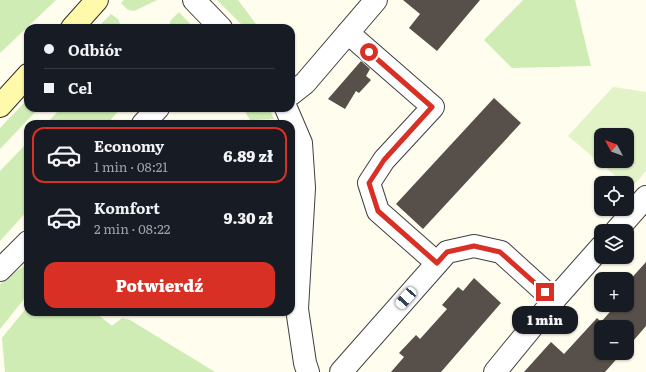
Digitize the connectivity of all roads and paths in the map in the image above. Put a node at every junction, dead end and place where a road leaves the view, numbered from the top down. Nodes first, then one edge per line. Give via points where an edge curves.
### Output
1 (97, 0) edge
2 (194, 0) edge
3 (376, 0) edge
4 (76, 24) edge
5 (217, 24) edge
6 (348, 33) junction
7 (24, 79) edge
8 (295, 91) edge
9 (0, 106) edge
10 (154, 112) edge
11 (147, 120) edge
12 (295, 129) edge
13 (646, 197) edge
14 (622, 224) edge
15 (24, 246) edge
16 (594, 255) edge
17 (437, 263) junction
18 (0, 270) edge
19 (554, 300) junction
20 (308, 372) edge
21 (340, 372) edge
22 (495, 372) edge

1 - 4 main road
2 - 5 street
3 - 6 street
6 - 8 street via 305,84
6 - 17 street via 432,107 384,160 369,183 378,211
7 - 9 main road
10 - 11 street
12 - 20 street via 301,143 304,188 297,309
13 - 14 street
15 - 18 street
16 - 19 street
17 - 19 street via 447,252 474,246 500,252
17 - 21 street
19 - 22 street

